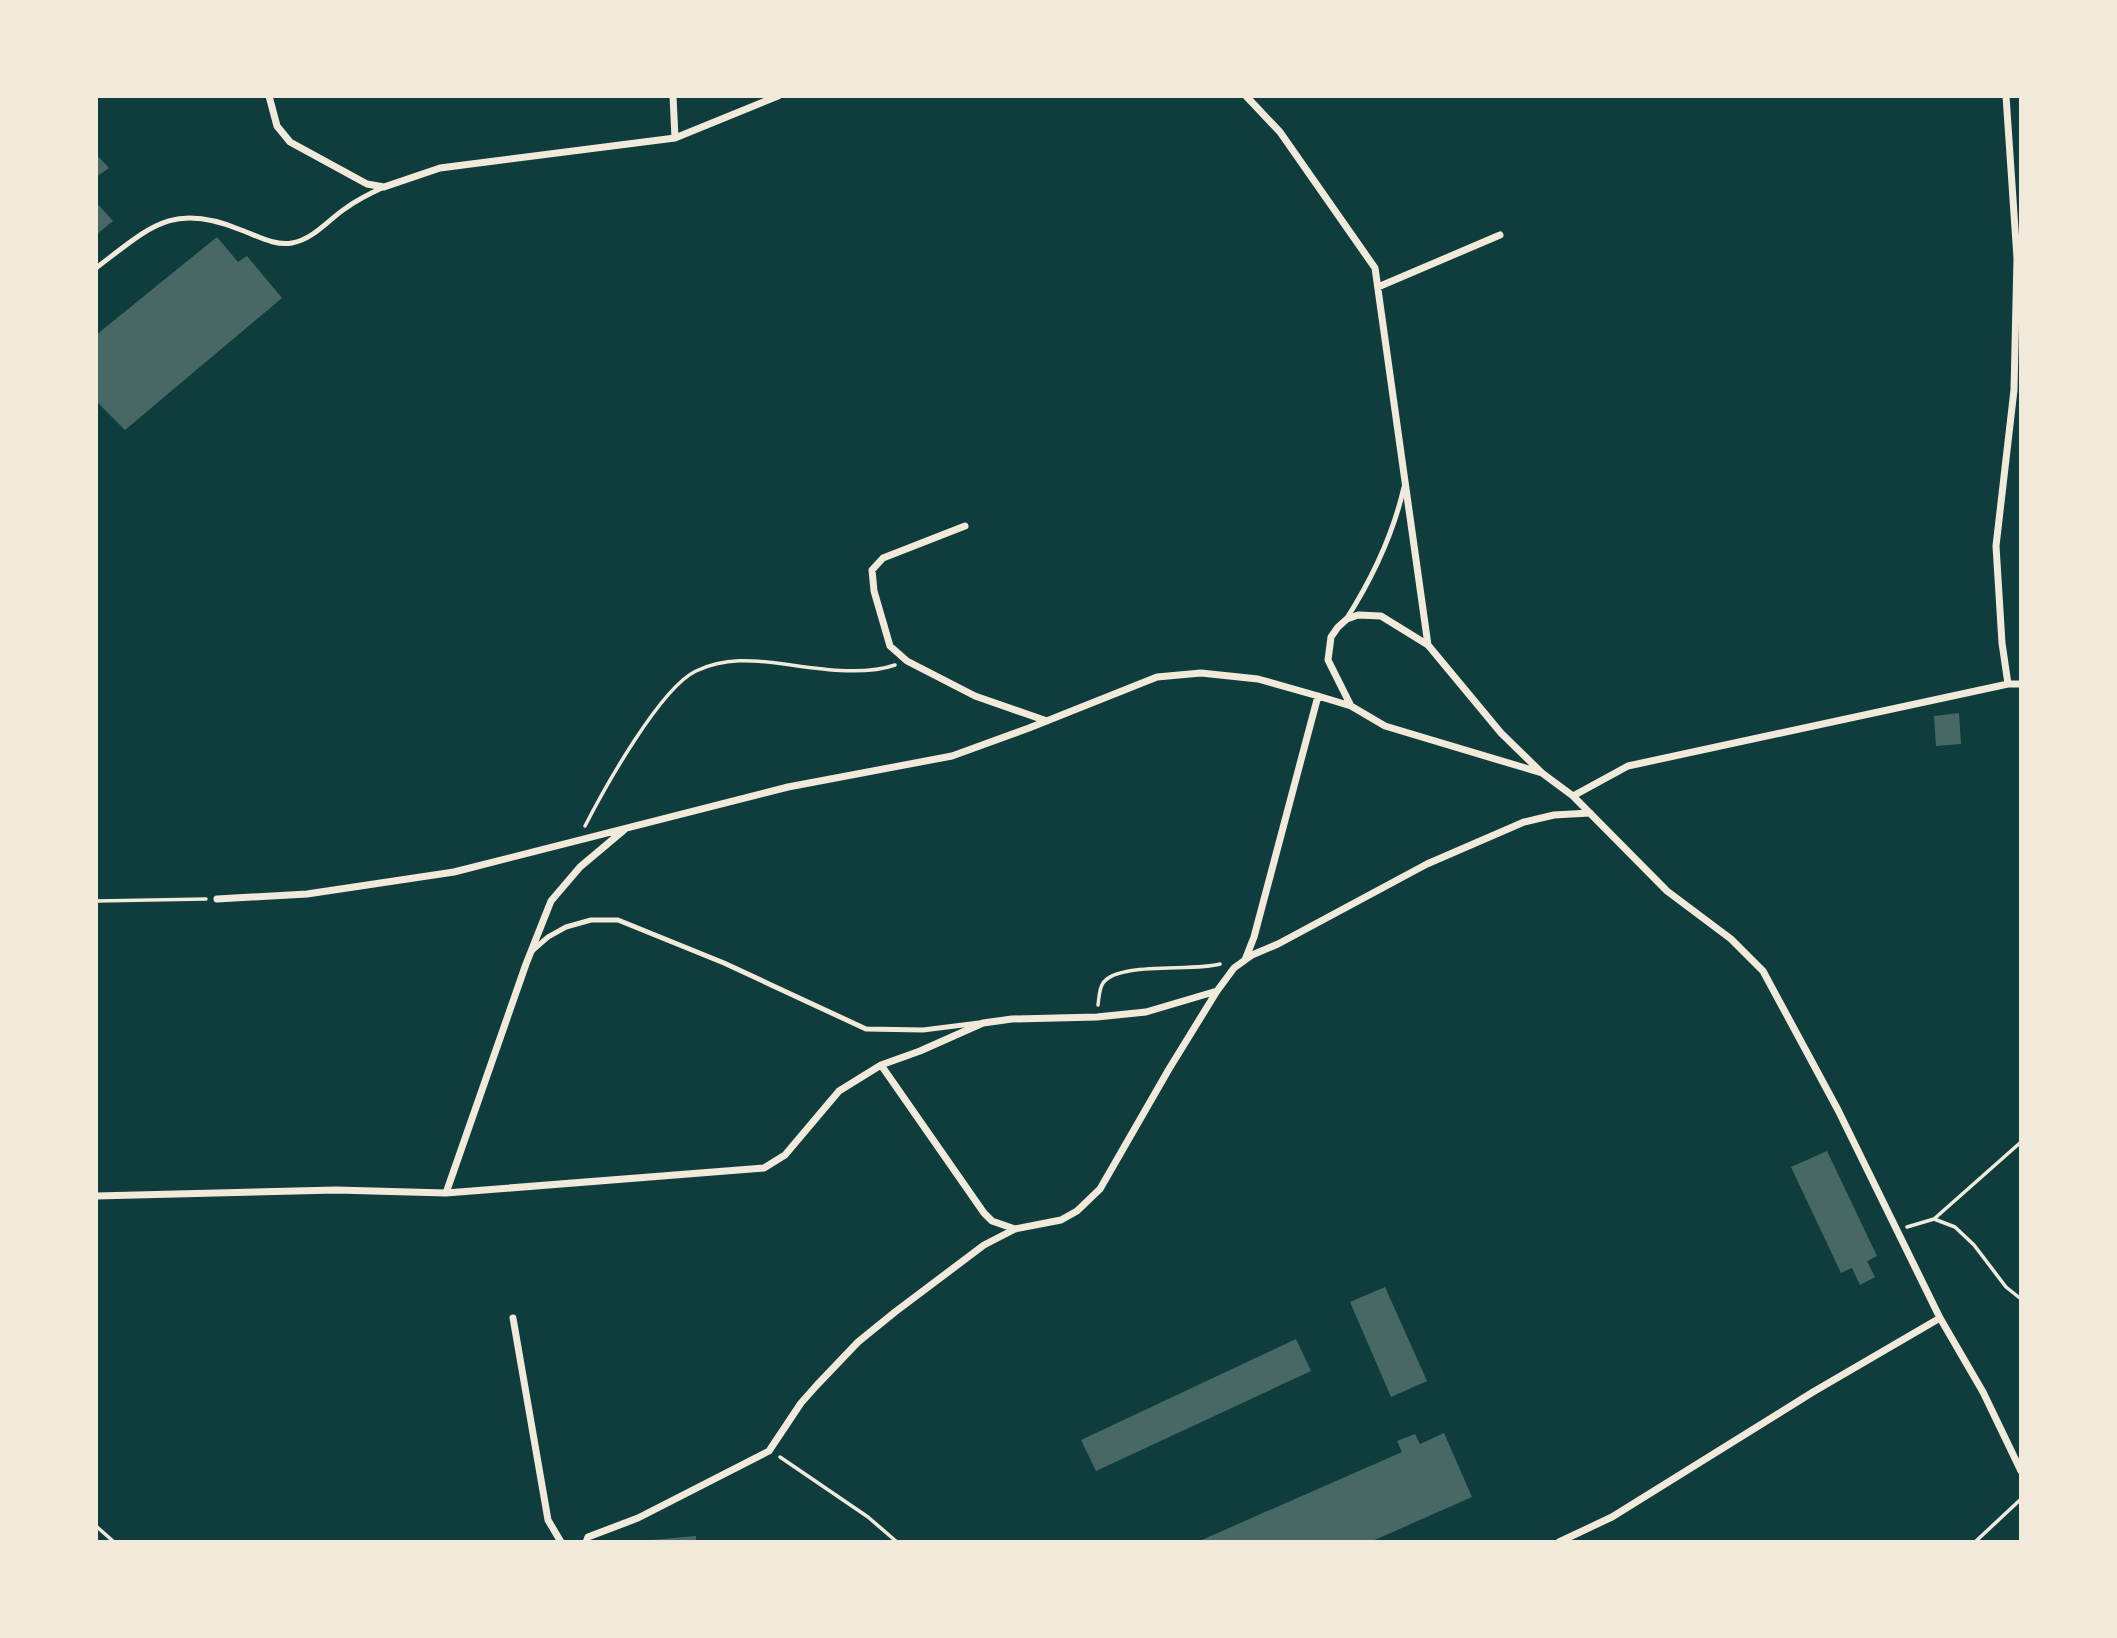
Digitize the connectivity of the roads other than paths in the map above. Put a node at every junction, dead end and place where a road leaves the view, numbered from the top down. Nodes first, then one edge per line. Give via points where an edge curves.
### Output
1 (269, 96) edge
2 (673, 96) edge
3 (778, 96) edge
4 (1246, 96) edge
5 (2006, 96) edge
6 (675, 138) junction
7 (384, 187) junction
8 (1500, 235) dead end
9 (96, 268) edge
10 (1378, 287) junction
11 (1405, 484) junction
12 (965, 526) dead end
13 (1347, 619) junction
14 (1428, 645) junction
15 (2008, 684) junction
16 (2021, 684) edge
17 (1318, 696) junction
18 (1351, 706) junction
19 (1047, 721) junction
20 (1542, 773) junction
21 (1573, 796) junction
22 (1590, 813) junction
23 (627, 827) junction
24 (217, 899) road end
25 (531, 952) junction
26 (1245, 959) junction
27 (1217, 991) junction
28 (982, 1023) junction
29 (881, 1065) junction
30 (446, 1193) junction
31 (96, 1196) edge
32 (1014, 1229) junction
33 (513, 1318) dead end
34 (1940, 1318) junction
35 (2021, 1471) edge
36 (561, 1542) edge
37 (586, 1542) edge
38 (1559, 1542) edge

1 - 7 street via 277,126 290,142 367,184
2 - 6 street
3 - 6 street
4 - 10 street via 1280,132 1375,268
5 - 15 street via 2017,258 2014,390 1996,545
6 - 7 street via 440,168
7 - 9 lane via 295,243 270,242 202,217 167,220
8 - 10 street
10 - 11 street
11 - 13 lane via 1384,552
11 - 14 street
12 - 19 street via 883,558 873,570 874,591 890,646 907,661 975,696
13 - 14 street via 1381,616
13 - 18 street via 1331,637 1328,660
14 - 20 street via 1501,733
15 - 16 street
15 - 21 street via 1628,766
17 - 18 street
17 - 19 street via 1258,679 1201,673 1157,677
17 - 26 street
18 - 20 street via 1385,726
19 - 23 street via 952,756 788,787
20 - 21 street
21 - 22 street
22 - 26 street via 1524,822 1427,864
22 - 34 street via 1667,891 1731,939 1763,971 1838,1110
23 - 24 street via 454,872 392,883
23 - 25 street via 580,867 551,901
25 - 28 lane via 566,927 591,920 618,920 866,1029 923,1030
25 - 30 street
26 - 27 street
27 - 28 street via 1146,1012
27 - 32 street via 1091,1201 1061,1220
28 - 29 street
29 - 30 street via 839,1091 785,1155 764,1168
29 - 32 street via 984,1213 992,1222
30 - 31 street via 336,1190
32 - 37 street via 984,1245 858,1342 801,1403 769,1451 638,1518 589,1536
33 - 36 street via 548,1520
34 - 35 street
34 - 38 street via 1612,1517

